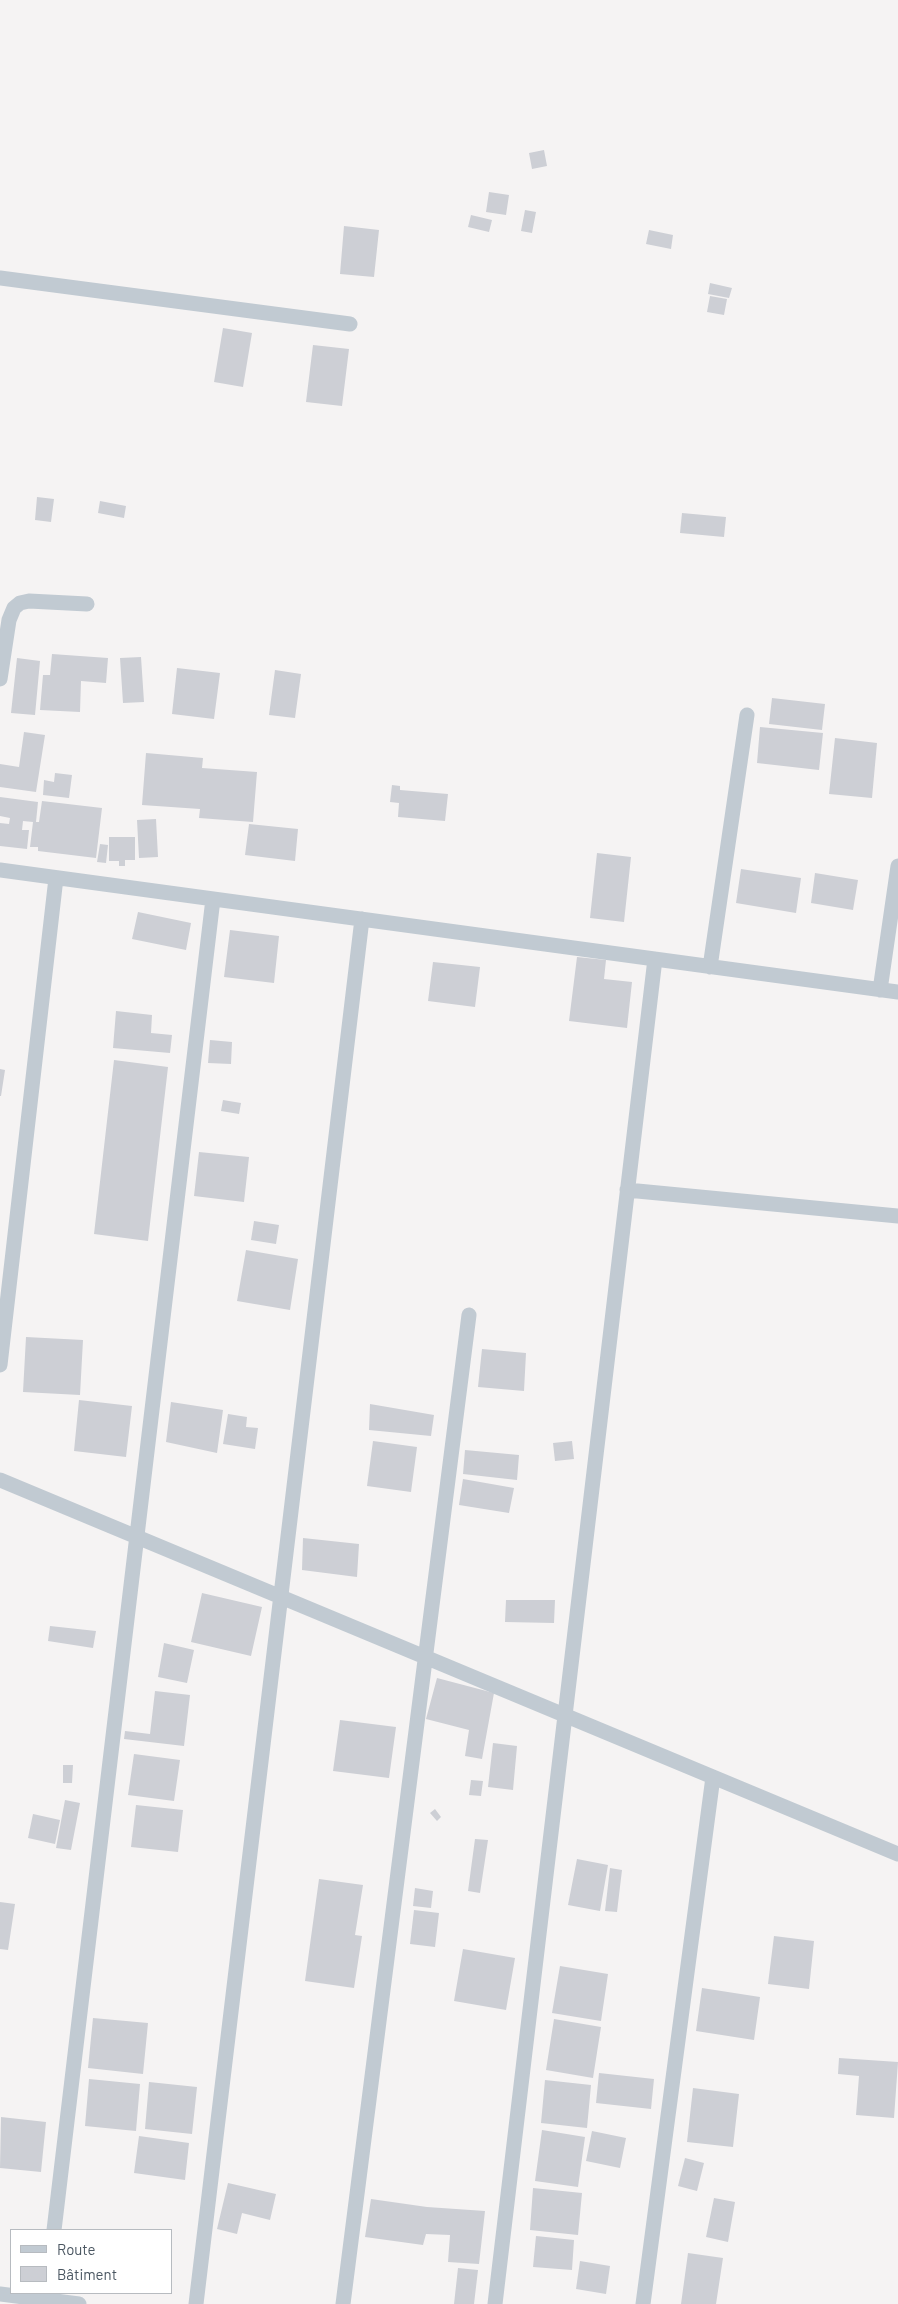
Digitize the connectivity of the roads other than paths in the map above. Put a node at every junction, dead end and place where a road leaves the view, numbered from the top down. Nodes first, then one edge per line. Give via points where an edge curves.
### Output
1 (0, 278) edge
2 (350, 324) dead end
3 (87, 604) dead end
4 (0, 679) edge
5 (746, 715) dead end
6 (898, 866) edge
7 (0, 870) edge
8 (56, 878) junction
9 (213, 899) junction
10 (362, 919) junction
11 (655, 959) junction
12 (710, 967) junction
13 (880, 990) junction
14 (898, 992) edge
15 (627, 1190) junction
16 (898, 1216) edge
17 (469, 1315) dead end
18 (0, 1366) edge
19 (0, 1480) edge
20 (137, 1537) junction
21 (281, 1596) junction
22 (427, 1658) junction
23 (566, 1716) junction
24 (713, 1777) junction
25 (898, 1854) edge
26 (54, 2229) edge
27 (0, 2294) edge
28 (46, 2299) edge
29 (79, 2304) edge
30 (196, 2304) edge
31 (343, 2304) edge
32 (495, 2304) edge
33 (642, 2304) edge

1 - 2 street
3 - 4 street via 28,601 14,608 9,620
5 - 12 street
6 - 13 street
7 - 8 street
8 - 9 street
8 - 18 street
9 - 10 street
9 - 20 street
10 - 11 street
10 - 21 street
11 - 12 street
11 - 15 street
12 - 13 street
13 - 14 street
15 - 16 street
15 - 23 street
17 - 22 street
19 - 20 street
20 - 21 street
20 - 26 street
21 - 22 street
21 - 30 street
22 - 23 street
22 - 31 street
23 - 24 street
23 - 32 street
24 - 25 street
24 - 33 street
27 - 28 street
28 - 29 street

